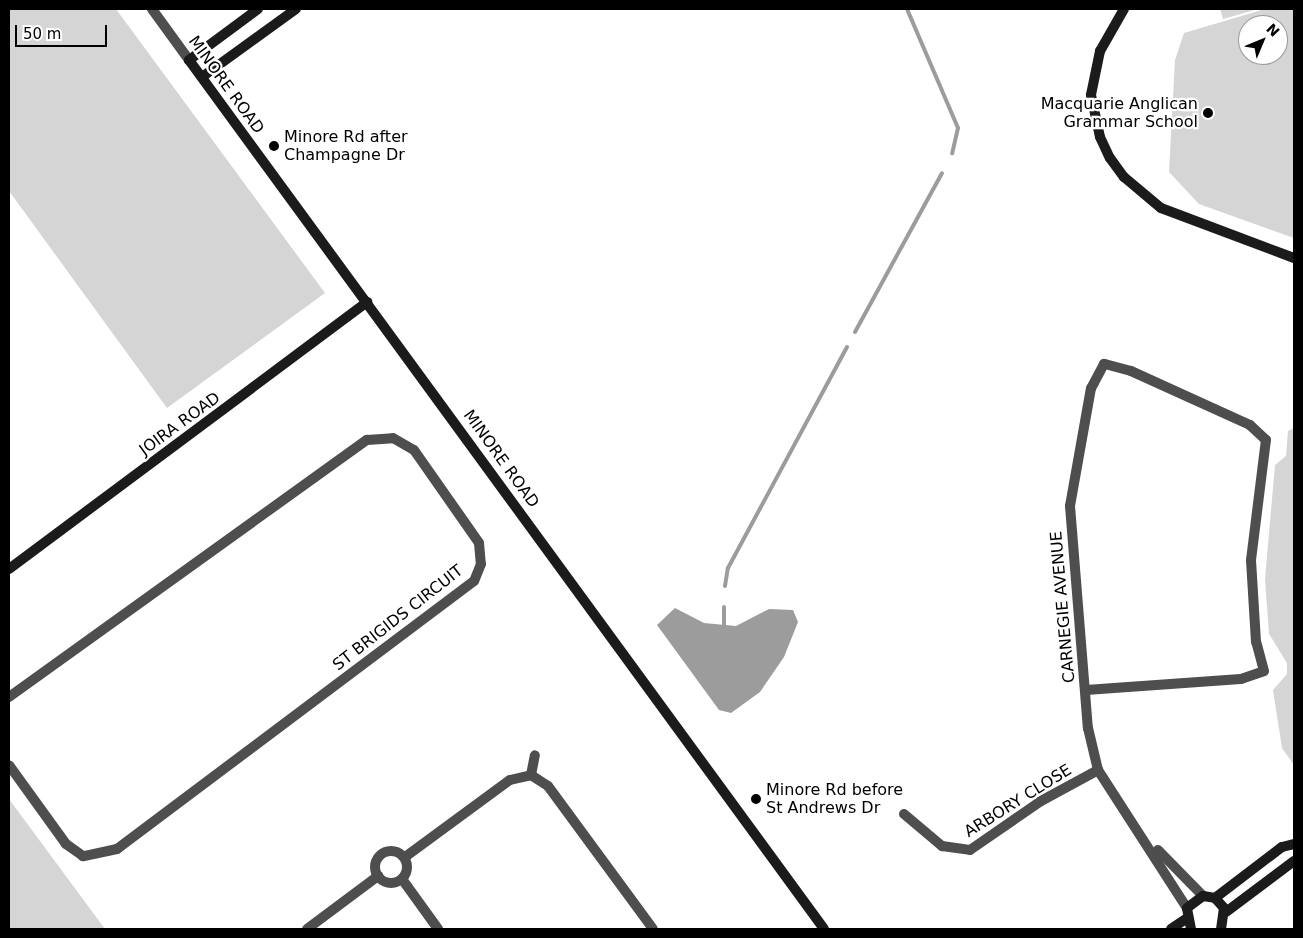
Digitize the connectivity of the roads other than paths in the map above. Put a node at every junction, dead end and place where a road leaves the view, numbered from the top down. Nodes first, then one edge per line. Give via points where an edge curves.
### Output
1 (152, 9) edge
2 (258, 9) edge
3 (296, 9) edge
4 (1124, 9) edge
5 (189, 60) junction
6 (202, 77) junction
7 (1294, 258) edge
8 (367, 302) junction
9 (9, 569) edge
10 (1086, 690) junction
11 (9, 698) edge
12 (534, 755) dead end
13 (9, 765) edge
14 (1098, 770) junction
15 (531, 774) junction
16 (904, 814) dead end
17 (1145, 837) junction
18 (1294, 844) edge
19 (404, 857) junction
20 (1294, 861) edge
21 (378, 876) junction
22 (402, 880) junction
23 (1203, 896) junction
24 (1215, 898) junction
25 (1226, 912) junction
26 (1186, 913) junction
27 (1223, 928) edge
28 (307, 929) edge
29 (438, 929) edge
30 (653, 929) edge
31 (824, 929) edge
32 (1171, 929) edge
33 (1191, 929) edge

1 - 5 street, MINORE ROAD
2 - 5 street
3 - 6 street
4 - 7 street via 1100,51 1091,95 1100,137 1110,158 1124,177 1161,208
5 - 6 street, MINORE ROAD
6 - 8 street, MINORE ROAD
8 - 9 street, JOIRA ROAD
8 - 31 street, MINORE ROAD
10 - 10 street, CARNEGIE AVENUE via 1241,679 1264,671 1256,642 1251,560 1266,440 1250,425 1131,371 1104,364 1092,388 1070,506
10 - 14 street, CARNEGIE AVENUE via 1088,728
11 - 13 street, ST BRIGIDS CIRCUIT via 367,440 393,438 414,450 479,543 481,564 474,581 117,849 83,856 66,844
12 - 15 street
14 - 16 street, ARBORY CLOSE via 1041,801 970,850 942,846
14 - 17 street, CARNEGIE AVENUE
15 - 19 street via 510,780
15 - 30 street via 548,786
17 - 23 street, CARNEGIE AVENUE
17 - 26 street, CARNEGIE AVENUE
18 - 24 street via 1282,847
19 - 21 street via 391,850 382,854 375,867
19 - 22 street via 408,866
20 - 25 street
21 - 22 street via 389,883
21 - 28 street
22 - 29 street
23 - 24 street
23 - 26 street
24 - 25 street
25 - 27 street
26 - 32 street
26 - 33 street

